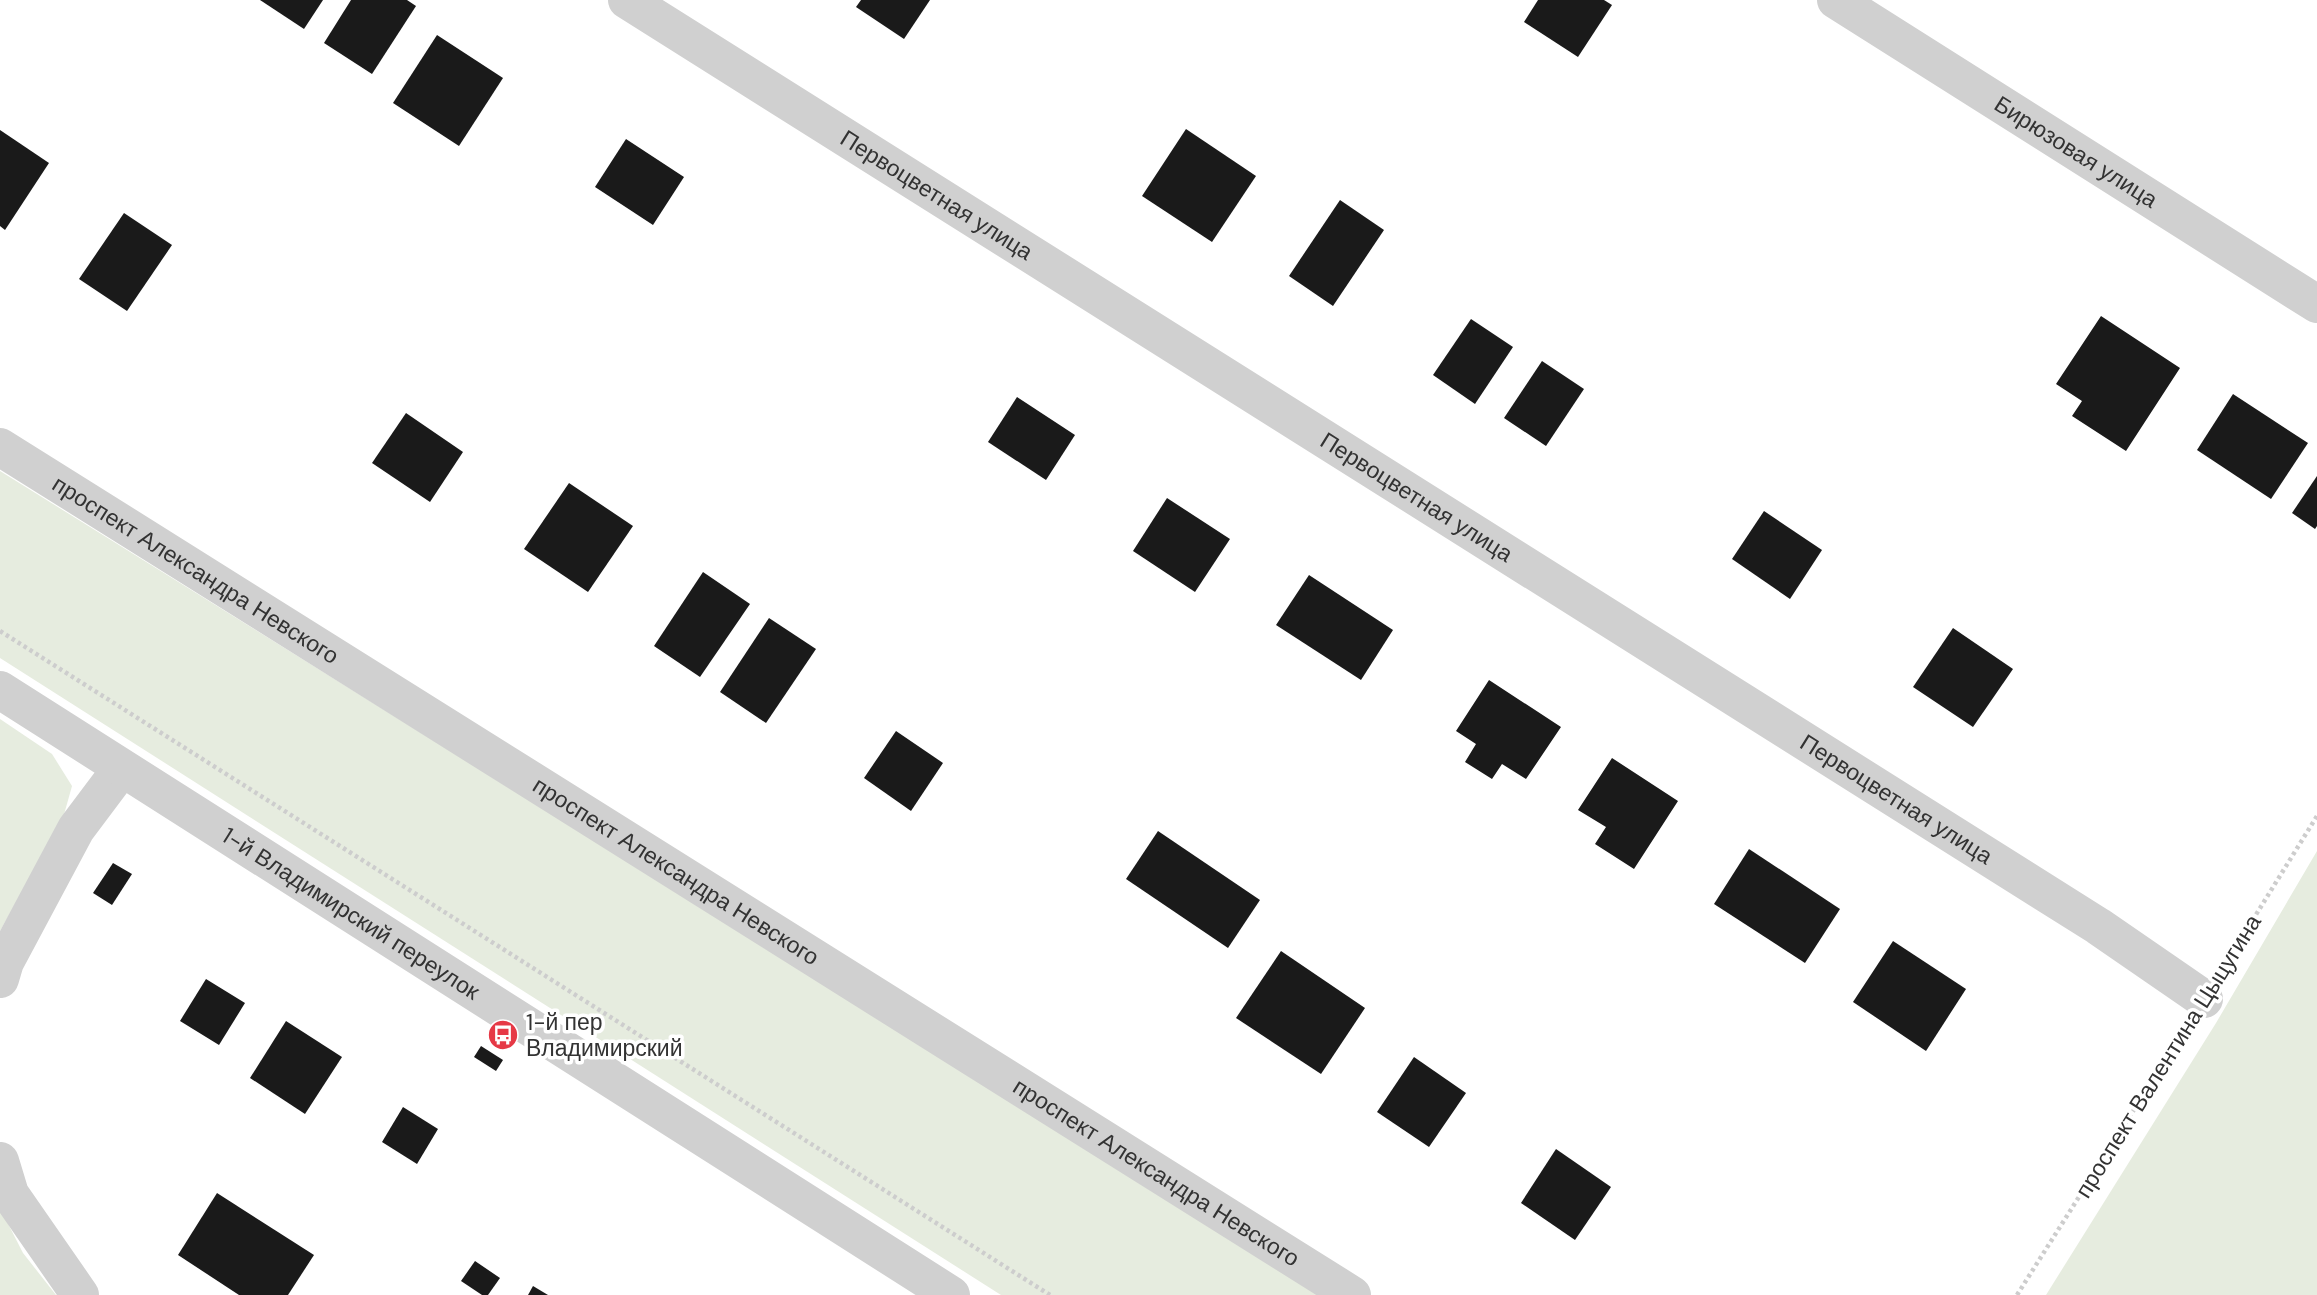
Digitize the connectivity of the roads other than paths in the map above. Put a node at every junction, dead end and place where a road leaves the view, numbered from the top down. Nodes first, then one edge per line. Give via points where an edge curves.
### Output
1 (628, 0) edge
2 (1836, 0) edge
3 (2317, 304) edge
4 (0, 447) edge
5 (0, 690) edge
6 (121, 769) junction
7 (0, 979) edge
8 (2204, 999) road end
9 (0, 1161) edge
10 (80, 1295) edge
11 (951, 1295) edge
12 (1352, 1295) edge

1 - 8 street, Первоцветная улица via 2074,911
2 - 3 street, Бирюзовая улица
4 - 12 street, проспект Александра Невского
5 - 6 street, 1-й Владимирский переулок
6 - 7 street via 76,829
6 - 11 street, 1-й Владимирский переулок
9 - 10 street via 9,1194

